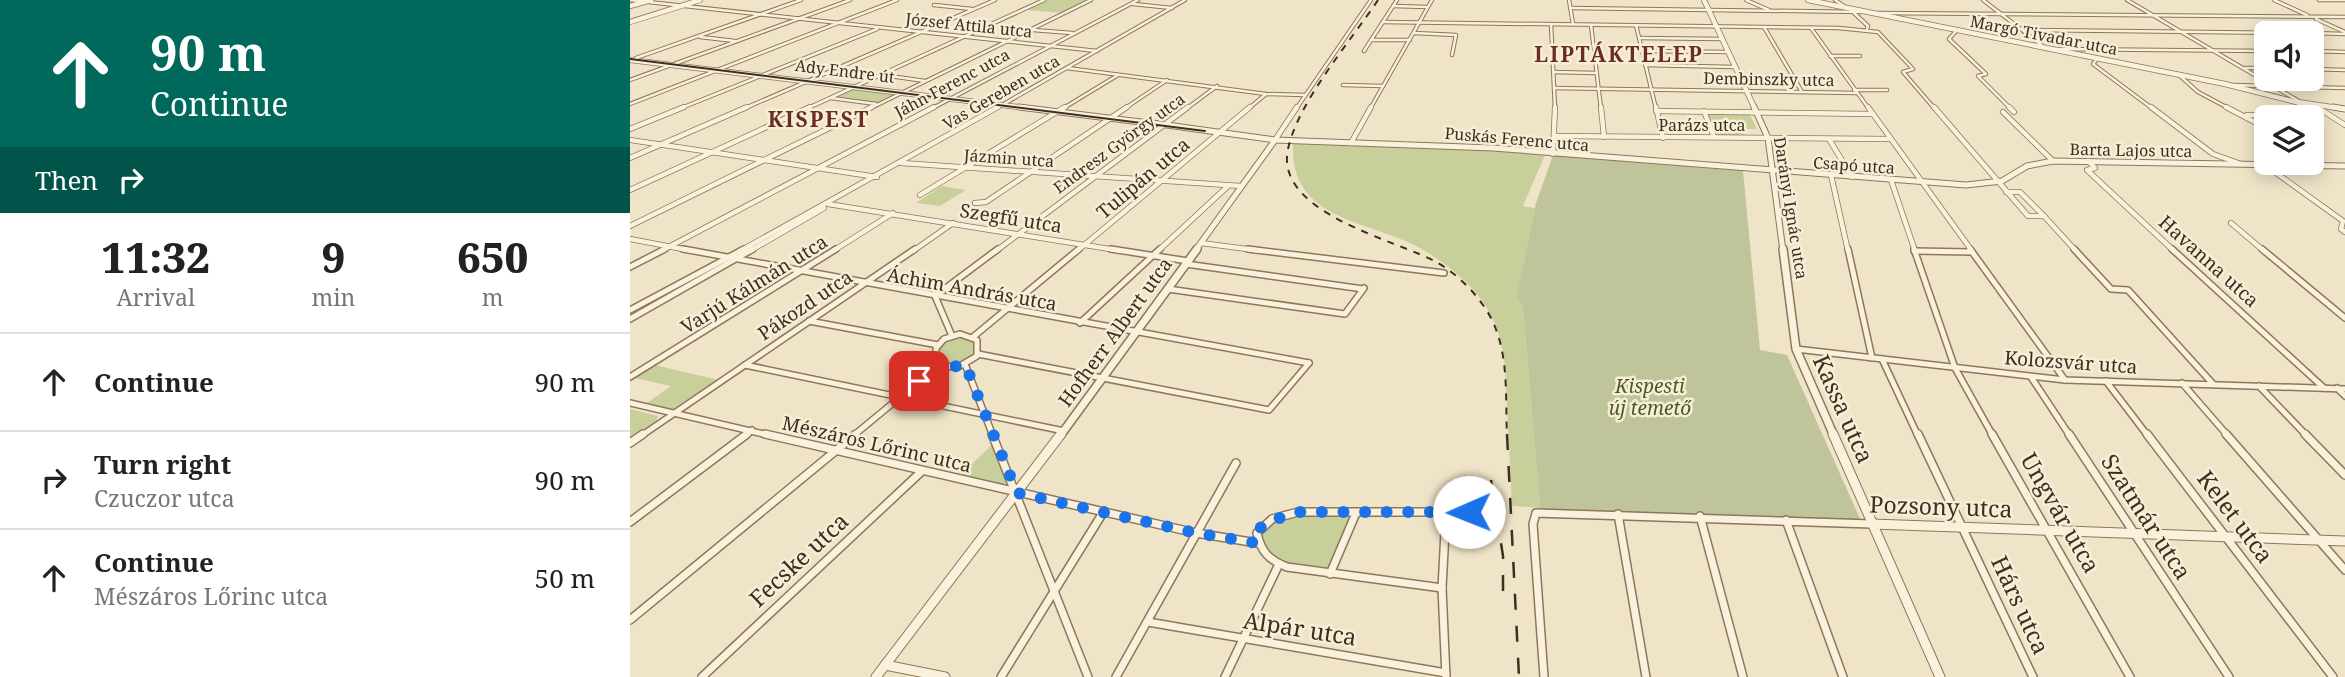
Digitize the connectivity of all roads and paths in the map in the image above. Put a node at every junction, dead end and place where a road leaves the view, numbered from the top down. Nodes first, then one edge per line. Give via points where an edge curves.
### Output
1 (630, 0) edge
2 (651, 0) edge
3 (700, 0) edge
4 (801, 0) edge
5 (850, 0) edge
6 (897, 0) edge
7 (947, 0) edge
8 (995, 0) edge
9 (1044, 0) edge
10 (1091, 0) edge
11 (1138, 0) edge
12 (1185, 0) edge
13 (1371, 0) edge
14 (1397, 0) edge
15 (1432, 0) edge
16 (1569, 0) edge
17 (1704, 0) edge
18 (1746, 0) edge
19 (1808, 0) edge
20 (1835, 0) edge
21 (1983, 0) edge
22 (2127, 0) edge
23 (2274, 0) edge
24 (2319, 0) edge
25 (2345, 0) edge
26 (644, 2) junction
27 (1130, 4) junction
28 (630, 6) edge
29 (680, 6) junction
30 (1393, 6) junction
31 (1427, 7) junction
32 (1172, 8) junction
33 (1570, 8) junction
34 (1847, 8) junction
35 (974, 9) junction
36 (1709, 10) junction
37 (1771, 11) junction
38 (1853, 12) junction
39 (1866, 12) junction
40 (1873, 13) junction
41 (760, 14) junction
42 (2001, 14) junction
43 (2153, 15) junction
44 (2311, 17) junction
45 (2345, 17) edge
46 (799, 19) junction
47 (630, 22) edge
48 (1383, 22) junction
49 (839, 23) junction
50 (1420, 23) junction
51 (1517, 24) junction
52 (1552, 24) junction
53 (1573, 24) junction
54 (1591, 24) junction
55 (1636, 25) junction
56 (1717, 26) junction
57 (880, 27) junction
58 (1764, 27) junction
59 (1811, 28) junction
60 (1517, 29) dead end
61 (1867, 29) junction
62 (1030, 30) junction
63 (1957, 30) junction
64 (2023, 30) junction
65 (923, 31) junction
66 (2180, 32) junction
67 (1075, 33) junction
68 (1414, 33) junction
69 (2254, 33) edge
70 (2324, 33) edge
71 (2345, 33) edge
72 (965, 36) junction
73 (696, 37) junction
74 (1639, 38) junction
75 (1723, 39) junction
76 (1371, 40) junction
77 (1409, 40) junction
78 (738, 41) junction
79 (1007, 41) junction
80 (1050, 46) junction
81 (2047, 49) junction
82 (1097, 51) junction
83 (1364, 51) dead end
84 (1642, 51) junction
85 (2213, 51) junction
86 (2254, 51) edge
87 (2324, 51) edge
88 (1729, 52) junction
89 (2345, 52) edge
90 (1452, 55) dead end
91 (1830, 56) junction
92 (1860, 56) dead end
93 (632, 58) edge
94 (2097, 59) junction
95 (677, 63) junction
96 (671, 65) junction
97 (1645, 65) junction
98 (1735, 67) junction
99 (1067, 68) junction
100 (2242, 68) junction
101 (2254, 68) edge
102 (2324, 69) edge
103 (718, 70) junction
104 (2345, 70) edge
105 (1553, 72) junction
106 (1595, 73) junction
107 (765, 74) junction
108 (880, 75) junction
109 (1118, 75) junction
110 (2179, 75) junction
111 (2254, 75) edge
112 (759, 76) junction
113 (811, 79) junction
114 (630, 80) edge
115 (1167, 80) junction
116 (926, 81) junction
117 (804, 82) junction
118 (2225, 84) junction
119 (1343, 85) dead end
120 (2254, 85) edge
121 (1217, 86) junction
122 (1383, 86) junction
123 (855, 87) junction
124 (2324, 87) edge
125 (1554, 88) junction
126 (2345, 88) edge
127 (1597, 89) junction
128 (1651, 89) junction
129 (1887, 90) dead end
130 (1747, 91) junction
131 (2281, 91) edge
132 (1802, 92) junction
133 (1855, 92) junction
134 (902, 93) junction
135 (1266, 94) junction
136 (1305, 95) junction
137 (2288, 95) junction
138 (953, 97) junction
139 (2274, 97) junction
140 (831, 98) junction
141 (947, 100) junction
142 (2300, 101) junction
143 (2312, 103) joint
144 (630, 104) edge
145 (878, 104) junction
146 (1003, 105) junction
147 (2308, 105) edge
148 (2345, 109) edge
149 (1656, 111) junction
150 (1704, 111) junction
151 (1057, 112) junction
152 (1756, 112) junction
153 (2003, 112) joint
154 (2324, 113) edge
155 (1872, 114) junction
156 (2242, 115) junction
157 (2254, 115) edge
158 (1110, 118) junction
159 (2254, 122) edge
160 (1164, 125) junction
161 (2345, 125) edge
162 (630, 129) edge
163 (1219, 132) junction
164 (1556, 136) junction
165 (1604, 136) junction
166 (1714, 137) junction
167 (1662, 138) junction
168 (1768, 138) junction
169 (1829, 139) junction
170 (1890, 139) junction
171 (630, 140) edge
172 (1275, 140) junction
173 (1289, 141) joint
174 (1351, 143) junction
175 (661, 144) junction
176 (714, 151) junction
177 (1553, 154) junction
178 (630, 158) edge
179 (767, 159) junction
180 (2053, 161) junction
181 (2088, 161) junction
182 (901, 163) junction
183 (2241, 164) junction
184 (2254, 165) edge
185 (2325, 166) edge
186 (2345, 166) edge
187 (819, 167) junction
188 (966, 168) junction
189 (1743, 168) joint
190 (1774, 171) junction
191 (1030, 172) junction
192 (1831, 175) junction
193 (2279, 175) edge
194 (877, 177) junction
195 (1094, 177) junction
196 (1852, 177) junction
197 (1891, 180) junction
198 (1161, 181) junction
199 (1921, 182) junction
200 (1998, 182) junction
201 (1228, 186) junction
202 (1241, 186) junction
203 (630, 190) edge
204 (2006, 191) junction
205 (920, 195) dead end
206 (975, 203) dead end
207 (828, 204) junction
208 (893, 213) junction
209 (2043, 216) junction
210 (953, 223) junction
211 (2231, 223) dead end
212 (630, 226) edge
213 (2345, 232) edge
214 (1019, 233) junction
215 (630, 239) edge
216 (1201, 243) junction
217 (1085, 244) junction
218 (670, 247) junction
219 (1914, 251) junction
220 (1972, 252) junction
221 (1153, 255) junction
222 (723, 258) junction
223 (734, 260) junction
224 (1187, 263) junction
225 (630, 267) edge
226 (799, 272) junction
227 (1444, 273) dead end
228 (865, 284) junction
229 (1168, 289) junction
230 (935, 296) junction
231 (1005, 309) junction
232 (630, 310) edge
233 (2345, 318) edge
234 (630, 320) edge
235 (809, 321) junction
236 (1080, 323) junction
237 (1137, 333) junction
238 (952, 336) junction
239 (973, 337) junction
240 (938, 345) junction
241 (1796, 349) junction
242 (978, 354) junction
243 (1872, 358) junction
244 (1882, 359) junction
245 (1309, 363) joint
246 (965, 364) junction
247 (745, 365) junction
248 (939, 365) junction
249 (1955, 368) junction
250 (630, 377) edge
251 (2031, 377) junction
252 (1103, 379) junction
253 (2065, 380) junction
254 (2106, 381) junction
255 (2182, 383) junction
256 (2213, 384) junction
257 (2259, 386) junction
258 (2324, 388) junction
259 (2337, 388) junction
260 (2345, 389) edge
261 (2345, 396) edge
262 (900, 397) junction
263 (630, 403) edge
264 (674, 414) junction
265 (985, 414) junction
266 (752, 430) junction
267 (1064, 431) junction
268 (630, 443) edge
269 (834, 451) junction
270 (1236, 463) dead end
271 (922, 471) junction
272 (2345, 475) edge
273 (1017, 493) junction
274 (1104, 510) junction
275 (1469, 512) dead end
276 (1356, 513) junction
277 (1446, 513) junction
278 (1536, 513) joint
279 (1618, 514) junction
280 (1700, 516) junction
281 (1786, 520) junction
282 (630, 522) edge
283 (1872, 524) junction
284 (1962, 527) junction
285 (2048, 530) junction
286 (1196, 533) junction
287 (2134, 533) junction
288 (2226, 537) junction
289 (2319, 540) junction
290 (2345, 541) edge
291 (1257, 543) junction
292 (1279, 564) junction
293 (2345, 570) edge
294 (1331, 573) junction
295 (1442, 588) junction
296 (1055, 589) junction
297 (630, 620) edge
298 (1148, 622) junction
299 (1243, 639) junction
300 (885, 665) junction
301 (1446, 675) edge
302 (702, 677) edge
303 (876, 677) edge
304 (945, 677) edge
305 (1001, 677) edge
306 (1088, 677) edge
307 (1116, 677) edge
308 (1225, 677) edge
309 (1544, 677) edge
310 (1646, 677) edge
311 (1743, 677) edge
312 (1843, 677) edge
313 (1940, 677) edge
314 (2033, 677) edge
315 (2130, 677) edge
316 (2229, 677) edge
317 (2333, 677) edge

1 - 26 street, József Attila utca
2 - 26 street
3 - 29 street
4 - 41 street
5 - 46 street
6 - 49 street
7 - 35 street via 934,5
8 - 35 street
9 - 72 street
10 - 62 street
11 - 27 street, Jáhn Ferenc utca
12 - 32 street, Vas Gereben utca
13 - 136 street, Hofherr Albert utca
14 - 30 street
15 - 31 street
16 - 33 street
17 - 36 street, Darányi Ignác utca
18 - 37 street
19 - 34 street, Margó Tivadar utca
20 - 34 street
21 - 42 street
22 - 43 street
23 - 44 street
24 - 25 street
26 - 28 street
26 - 29 street, József Attila utca
27 - 32 street
27 - 67 street, Jáhn Ferenc utca
29 - 41 street, József Attila utca
29 - 47 street
30 - 31 street
30 - 48 street
31 - 50 street
32 - 82 street, Vas Gereben utca
33 - 36 street
33 - 53 street
34 - 38 street
34 - 39 street, Margó Tivadar utca
35 - 65 street
36 - 37 street
36 - 56 street, Darányi Ignác utca
37 - 38 street
38 - 39 street
38 - 61 street
39 - 40 street, Margó Tivadar utca
40 - 42 street
40 - 63 street, Margó Tivadar utca
41 - 46 street, József Attila utca
41 - 73 street
42 - 43 street
42 - 64 street
43 - 44 street
43 - 66 street
44 - 45 street
44 - 71 street
46 - 49 street, József Attila utca
46 - 78 street
48 - 50 street
48 - 76 street
49 - 57 street, József Attila utca
49 - 103 street
50 - 51 street
50 - 68 street
51 - 52 street
51 - 60 street
52 - 53 street
52 - 105 street
53 - 54 street
54 - 55 street
54 - 106 street
55 - 56 street
55 - 74 street
56 - 58 street
56 - 75 street, Darányi Ignác utca
57 - 65 street, József Attila utca
57 - 107 street
58 - 59 street
58 - 132 street
59 - 61 street
59 - 91 street
61 - 200 street via 1888,40 1913,69 1904,73
62 - 67 street
62 - 79 street
63 - 81 street, Margó Tivadar utca
63 - 153 street via 1949,39 1986,74 1978,76 2014,112
64 - 66 street
64 - 81 street
65 - 72 street, József Attila utca
65 - 113 street
66 - 69 street
66 - 85 street
67 - 80 street, Jáhn Ferenc utca
68 - 77 street
68 - 90 street via 1456,35
70 - 71 street
72 - 79 street, József Attila utca
72 - 108 street
73 - 78 street
73 - 93 street
74 - 75 street
74 - 84 street
75 - 88 street, Darányi Ignác utca
76 - 77 street
76 - 83 street
77 - 122 street
78 - 95 street
79 - 80 street, József Attila utca
79 - 116 street
80 - 82 street, József Attila utca
80 - 138 street, Jáhn Ferenc utca
81 - 85 street
81 - 94 street, Margó Tivadar utca
82 - 99 street, Vas Gereben utca
84 - 88 street
84 - 97 street
85 - 86 street
85 - 100 street
87 - 89 street
88 - 98 street, Darányi Ignác utca
91 - 92 street
91 - 133 street
93 - 95 street, Ady Endre út
93 - 96 street, Ady Endre út
94 - 110 street, Margó Tivadar utca
94 - 183 street via 2093,64 2213,154
95 - 96 street
95 - 103 street, Ady Endre út
96 - 103 street, Ady Endre út
96 - 114 street
97 - 98 street
97 - 128 street
98 - 130 street, Darányi Ignác utca
99 - 109 street
99 - 146 street, Vas Gereben utca
100 - 101 street
100 - 111 street
102 - 104 street
103 - 107 street, Ady Endre út
103 - 112 street, Ady Endre út
103 - 144 street
105 - 106 street
105 - 125 street
106 - 127 street
107 - 112 street
107 - 113 street, Ady Endre út
108 - 116 street
108 - 123 street
109 - 115 street
109 - 151 street
110 - 118 street, Margó Tivadar utca
110 - 156 street via 2225,109
112 - 117 street, Ady Endre út
112 - 162 street
113 - 117 street
113 - 123 street, Ady Endre út
115 - 121 street
115 - 158 street
116 - 134 street
117 - 123 street, Ady Endre út
117 - 175 street
118 - 120 street
118 - 139 street, Margó Tivadar utca
119 - 122 street
121 - 135 street
121 - 160 street, Endresz György utca
122 - 174 street
123 - 134 street, Ady Endre út
123 - 140 street
124 - 126 street
125 - 127 street, Dembinszky utca
125 - 164 street
127 - 128 street, Dembinszky utca
127 - 165 street
128 - 130 street, Dembinszky utca
128 - 149 street
129 - 133 street, Dembinszky utca
130 - 132 street, Dembinszky utca
130 - 152 street, Darányi Ignác utca
131 - 137 street
132 - 133 street, Dembinszky utca
133 - 155 street
134 - 138 street, Ady Endre út
134 - 141 street, Ady Endre út
134 - 145 street
135 - 136 street
135 - 163 street, Tulipán utca
136 - 172 street, Hofherr Albert utca
137 - 139 street
137 - 142 street
138 - 141 street, Jáhn Ferenc utca
138 - 146 street, Ady Endre út
139 - 142 street, Margó Tivadar utca
140 - 145 street
140 - 176 street
141 - 146 street, Ady Endre út
141 - 187 street, Jáhn Ferenc utca
142 - 143 street, Margó Tivadar utca
142 - 147 street
143 - 148 street
145 - 179 street
146 - 151 street, Ady Endre út
146 - 182 street, Vas Gereben utca
149 - 150 street
149 - 167 street
150 - 152 street
150 - 166 street
151 - 158 street, Ady Endre út
151 - 188 street
152 - 155 street
152 - 168 street, Darányi Ignác utca
153 - 180 street
154 - 161 street
155 - 170 street
156 - 157 street
156 - 159 street
158 - 160 street, Ady Endre út
158 - 191 street
160 - 163 street, Ady Endre út
160 - 195 street, Endresz György utca
163 - 172 street, Ady Endre út
163 - 198 street, Tulipán utca
164 - 165 street, Parázs utca
164 - 177 street
165 - 167 street, Parázs utca
166 - 167 street, Parázs utca
166 - 168 street, Parázs utca
168 - 169 street, Parázs utca
168 - 190 street, Darányi Ignác utca
169 - 170 street, Parázs utca
169 - 196 street
170 - 199 street
171 - 175 street
172 - 173 street, Ady Endre út
172 - 202 street, Hofherr Albert utca
173 - 174 street, Puskás Ferenc utca
174 - 177 street, Puskás Ferenc utca via 1471,146
175 - 176 street
175 - 178 street
176 - 179 street
176 - 203 street
177 - 189 street, Puskás Ferenc utca
179 - 187 street
179 - 212 street
180 - 181 street, Barta Lajos utca
180 - 200 street, Barta Lajos utca via 2028,166
181 - 183 street, Barta Lajos utca
181 - 258 street, Havanna utca via 2095,168 2087,170
182 - 188 street, Jázmin utca
182 - 194 street, Vas Gereben utca
183 - 184 street, Barta Lajos utca
185 - 186 street, Barta Lajos utca
187 - 194 street
187 - 218 street, Jáhn Ferenc utca
188 - 191 street, Jázmin utca
188 - 205 street
189 - 190 street, Csapó utca
190 - 192 street, Csapó utca
190 - 241 street, Darányi Ignác utca
191 - 195 street, Jázmin utca
191 - 206 street via 985,203
192 - 196 street, Csapó utca
192 - 243 street
193 - 213 street via 2343,221
194 - 207 street, Vas Gereben utca
195 - 198 street, Jázmin utca
195 - 214 street, Endresz György utca
196 - 197 street, Csapó utca
197 - 199 street, Csapó utca
197 - 219 street, Ungvár utca
198 - 201 street, Jázmin utca
198 - 217 street, Tulipán utca
199 - 200 street, Barta Lajos utca
199 - 220 street
200 - 204 street
201 - 202 street, Jázmin utca
201 - 221 street
202 - 216 street, Hofherr Albert utca
204 - 209 street via 2020,192
204 - 209 street via 2028,216
207 - 208 street, Szegfű utca
207 - 222 street, Vas Gereben utca
207 - 223 street, Vas Gereben utca
208 - 210 street, Szegfű utca
208 - 226 street, Varjú Kálmán utca
209 - 256 street via 2111,289 2128,290
210 - 214 street, Szegfű utca
210 - 228 street, Pákozd utca
211 - 233 street
214 - 217 street, Szegfű utca
214 - 230 street, Endresz György utca
215 - 218 street, Áchim András utca
216 - 224 street, Hofherr Albert utca
216 - 227 street
217 - 221 street, Szegfű utca
217 - 231 street, Tulipán utca
218 - 222 street, Áchim András utca
218 - 225 street, Jáhn Ferenc utca
219 - 220 street
219 - 249 street, Ungvár utca
220 - 253 street
221 - 224 street, Szegfű utca
221 - 236 street
222 - 223 street, Áchim András utca
222 - 232 street, Vas Gereben utca
223 - 226 street, Áchim András utca
223 - 234 street, Vas Gereben utca
224 - 229 street, Hofherr Albert utca
224 - 229 street, Szegfű utca via 1363,289 1345,314
226 - 228 street, Áchim András utca
226 - 250 street, Varjú Kálmán utca
228 - 230 street, Áchim András utca
228 - 235 street, Pákozd utca
229 - 237 street, Hofherr Albert utca
230 - 231 street, Áchim András utca
230 - 238 street
231 - 236 street, Áchim András utca
231 - 239 street
235 - 240 street
235 - 247 street, Pákozd utca
236 - 237 street, Áchim András utca
237 - 245 street, Áchim András utca
237 - 252 street, Hofherr Albert utca
238 - 239 street
238 - 240 street
239 - 242 street
240 - 248 street
241 - 243 street, Kolozsvár utca
241 - 283 street, Kassa utca
242 - 246 street
242 - 252 street
243 - 244 street, Kolozsvár utca
244 - 249 street, Kolozsvár utca
244 - 284 street, Hárs utca
245 - 252 street via 1269,410
246 - 248 street
246 - 265 street
247 - 262 street
247 - 264 street, Pákozd utca
248 - 262 street
249 - 251 street, Kolozsvár utca
249 - 285 street, Ungvár utca
251 - 253 street, Kolozsvár utca
251 - 287 street, Szatmár utca
252 - 267 street, Hofherr Albert utca
253 - 254 street, Kolozsvár utca
254 - 255 street, Kolozsvár utca
254 - 288 street, Kelet utca
255 - 256 street, Kolozsvár utca
255 - 289 street
256 - 257 street, Kolozsvár utca
257 - 258 street, Kolozsvár utca
257 - 272 street
258 - 259 street, Kolozsvár utca
259 - 260 street, Kolozsvár utca
259 - 261 street
262 - 265 street
262 - 269 street
263 - 264 street, Mészáros Lőrinc utca
264 - 266 street, Mészáros Lőrinc utca
264 - 268 street
265 - 267 street
265 - 273 street
266 - 269 street, Mészáros Lőrinc utca
266 - 282 street
267 - 273 street, Hofherr Albert utca
269 - 271 street, Mészáros Lőrinc utca
269 - 297 street
270 - 286 street
271 - 273 street, Mészáros Lőrinc utca
271 - 302 street, Fecske utca
273 - 274 street, Mészáros Lőrinc utca
273 - 296 street
273 - 300 street, Hofherr Albert utca
274 - 286 street, Mészáros Lőrinc utca
274 - 296 street
275 - 277 street
276 - 277 street
276 - 291 street via 1284,515 1261,527
276 - 294 street
277 - 295 street
278 - 279 street, Pozsony utca
278 - 309 street via 1533,524
279 - 280 street, Pozsony utca
279 - 310 street
280 - 281 street, Pozsony utca
280 - 311 street
281 - 283 street, Pozsony utca
281 - 312 street
283 - 284 street, Pozsony utca
283 - 313 street, Kassa utca
284 - 285 street, Pozsony utca
284 - 314 street, Hárs utca
285 - 287 street, Pozsony utca
285 - 315 street, Ungvár utca
286 - 291 street, Mészáros Lőrinc utca
286 - 298 street
287 - 288 street, Pozsony utca
287 - 316 street, Szatmár utca
288 - 289 street, Pozsony utca
288 - 317 street, Kelet utca
289 - 290 street, Pozsony utca
289 - 293 street
291 - 292 street
292 - 294 street
292 - 299 street
294 - 295 street
295 - 301 street
296 - 305 street
296 - 306 street
298 - 299 street, Alpár utca
298 - 307 street
299 - 301 street, Alpár utca
299 - 308 street
300 - 303 street, Hofherr Albert utca
300 - 304 street

